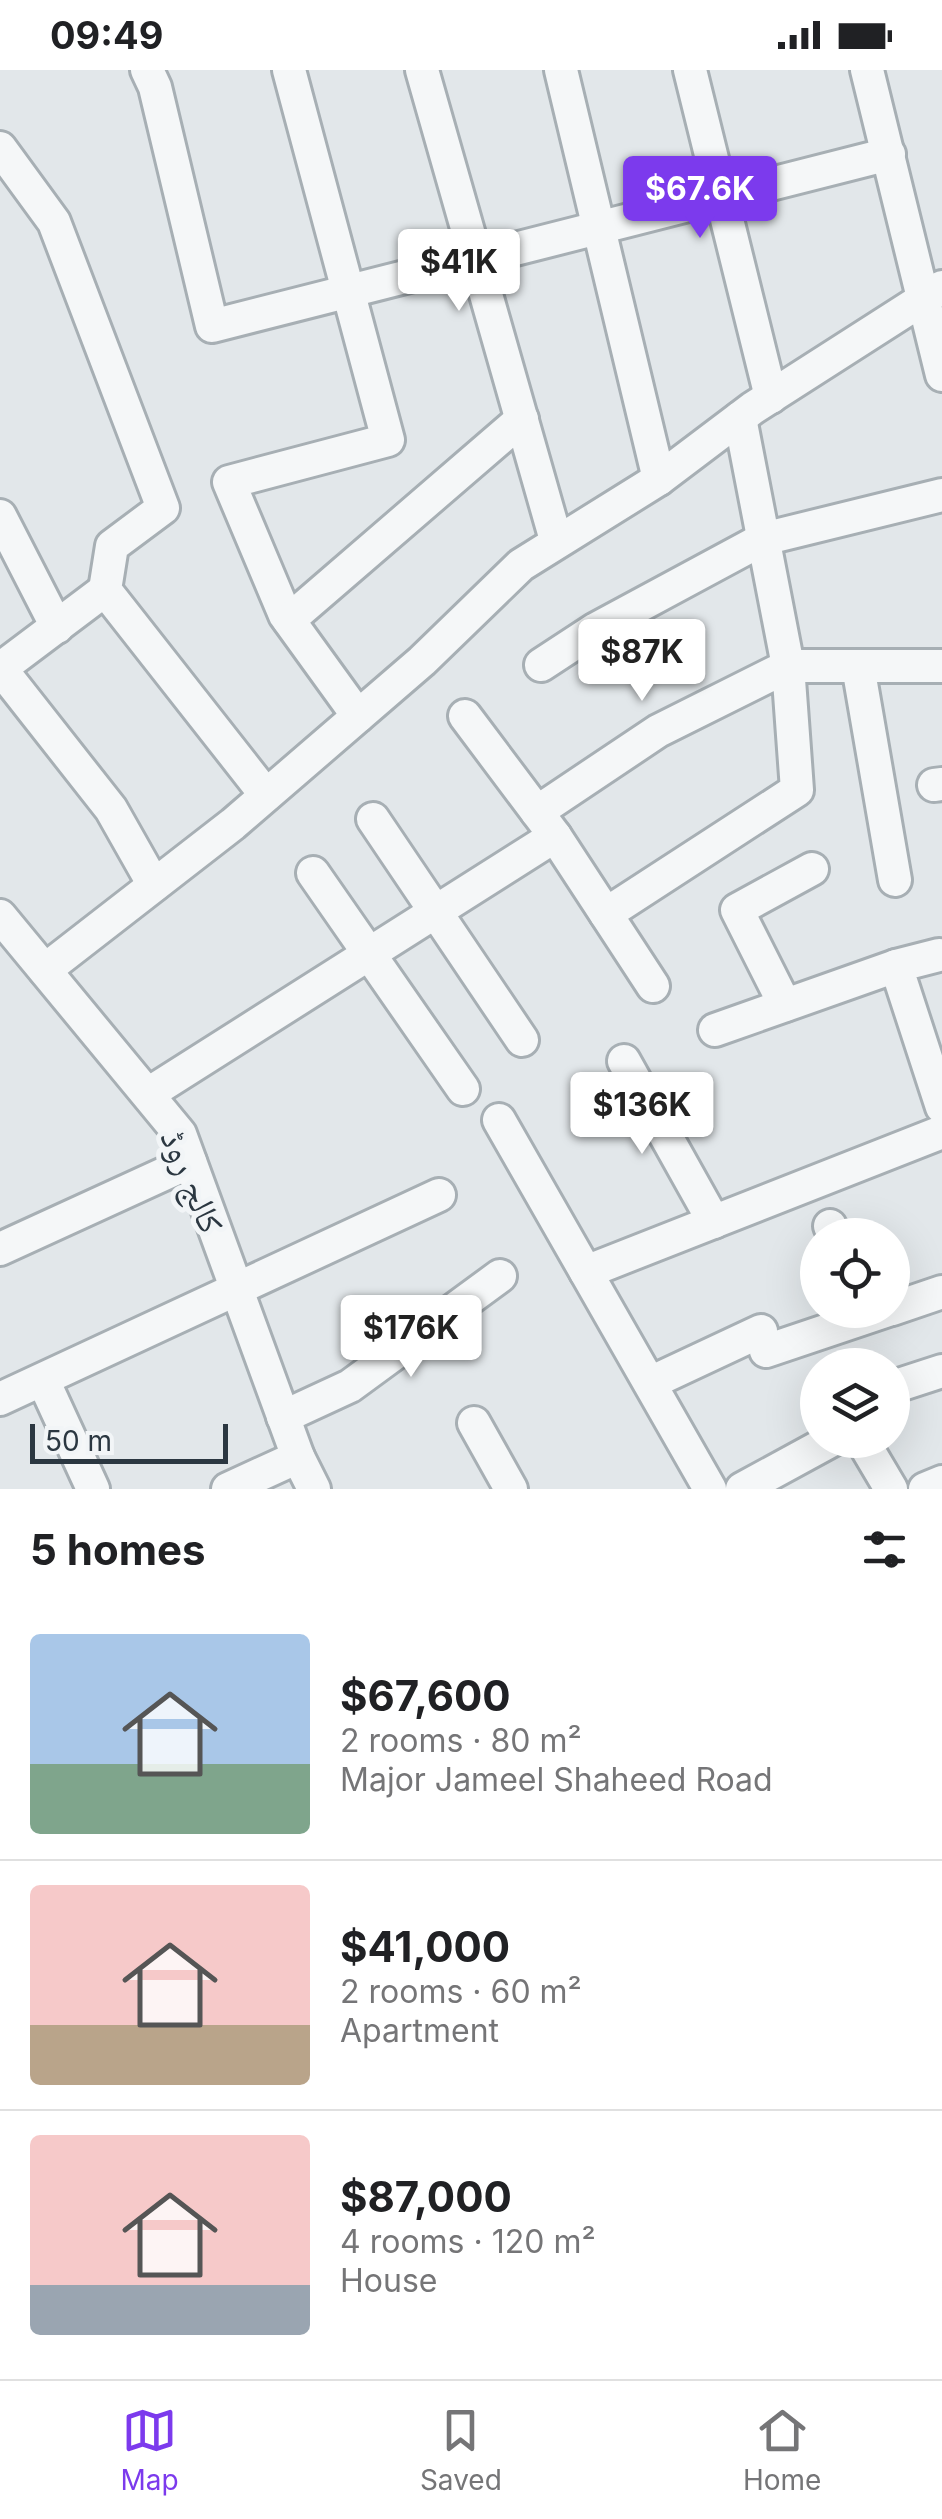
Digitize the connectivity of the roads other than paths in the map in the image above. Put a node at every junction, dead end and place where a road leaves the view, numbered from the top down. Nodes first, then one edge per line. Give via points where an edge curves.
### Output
1 (147, 70) edge
2 (289, 70) edge
3 (422, 70) edge
4 (561, 70) edge
5 (690, 70) edge
6 (867, 70) edge
7 (0, 148) edge
8 (888, 154) junction
9 (722, 197) junction
10 (598, 228) junction
11 (476, 259) junction
12 (348, 292) junction
13 (933, 294) edge
14 (942, 374) edge
15 (771, 397) junction
16 (740, 418) junction
17 (522, 419) junction
18 (658, 479) junction
19 (942, 495) edge
20 (0, 516) edge
21 (763, 539) junction
22 (556, 540) junction
23 (106, 590) junction
24 (289, 620) junction
25 (57, 627) junction
26 (542, 665) dead end
27 (788, 666) junction
28 (858, 666) junction
29 (942, 666) edge
30 (0, 668) edge
31 (358, 716) junction
32 (464, 716) dead end
33 (266, 795) junction
34 (373, 819) dead end
35 (546, 824) junction
36 (812, 869) dead end
37 (313, 873) dead end
38 (895, 880) dead end
39 (154, 884) junction
40 (434, 914) junction
41 (606, 914) junction
42 (7, 936) edge
43 (370, 955) junction
44 (939, 955) dead end
45 (896, 966) junction
46 (45, 970) junction
47 (653, 986) dead end
48 (784, 1005) junction
49 (715, 1030) dead end
50 (522, 1040) dead end
51 (624, 1061) dead end
52 (463, 1089) dead end
53 (148, 1094) junction
54 (942, 1106) edge
55 (500, 1120) dead end
56 (942, 1132) edge
57 (190, 1162) junction
58 (439, 1195) dead end
59 (714, 1222) junction
60 (0, 1249) edge
61 (586, 1272) junction
62 (500, 1276) dead end
63 (236, 1290) junction
64 (942, 1292) edge
65 (910, 1302) edge
66 (813, 1328) edge
67 (942, 1371) edge
68 (43, 1380) junction
69 (910, 1381) edge
70 (650, 1382) junction
71 (0, 1400) edge
72 (283, 1417) junction
73 (474, 1423) dead end
74 (298, 1457) junction
75 (800, 1457) edge
76 (873, 1458) edge
77 (942, 1482) edge
78 (93, 1489) edge
79 (228, 1489) edge
80 (314, 1489) edge
81 (511, 1489) edge
82 (710, 1489) edge
83 (742, 1489) edge
84 (891, 1489) edge
85 (925, 1489) edge

1 - 12 street via 212,326
2 - 12 street
3 - 11 street
4 - 10 street
5 - 9 street
6 - 8 street
7 - 23 street via 54,222 163,508 112,546
8 - 9 street
8 - 13 street
9 - 10 street
9 - 15 street
10 - 11 street
10 - 18 street
11 - 12 street
11 - 17 street
12 - 24 street via 388,440 228,482
13 - 14 street
13 - 15 street
15 - 16 street
16 - 18 street
16 - 21 street
17 - 22 street
17 - 24 street
18 - 22 street
19 - 21 street
20 - 25 street
21 - 26 street via 596,628
21 - 27 street
22 - 31 street
23 - 25 street
23 - 33 street
24 - 31 street
25 - 30 street
27 - 28 street
27 - 35 street via 658,731
27 - 41 street via 796,790
28 - 29 street
28 - 38 street
30 - 39 street via 112,809
31 - 33 street
32 - 35 street
33 - 39 street
34 - 40 street
35 - 40 street
35 - 41 street
36 - 48 street via 737,910
37 - 43 street
39 - 46 street
40 - 43 street
40 - 50 street
41 - 47 street
42 - 46 street, کالج روڈ
43 - 52 street
43 - 53 street
44 - 45 street
45 - 48 street
45 - 54 street
46 - 53 street, کالج روڈ
48 - 49 street
51 - 59 street
53 - 57 street, کالج روڈ via 180,1134
55 - 61 street
56 - 59 street
57 - 60 street
57 - 63 street, کالج روڈ
58 - 63 street
59 - 61 street
61 - 70 street
62 - 72 street via 350,1386
63 - 68 street
63 - 72 street, کالج روڈ
64 - 65 street
66 - 70 street
67 - 69 street
68 - 71 street
68 - 78 street
70 - 82 street
72 - 74 street, کالج روڈ
73 - 81 street
74 - 79 street
74 - 80 street, کالج روڈ
75 - 83 street
76 - 84 street
77 - 85 street

